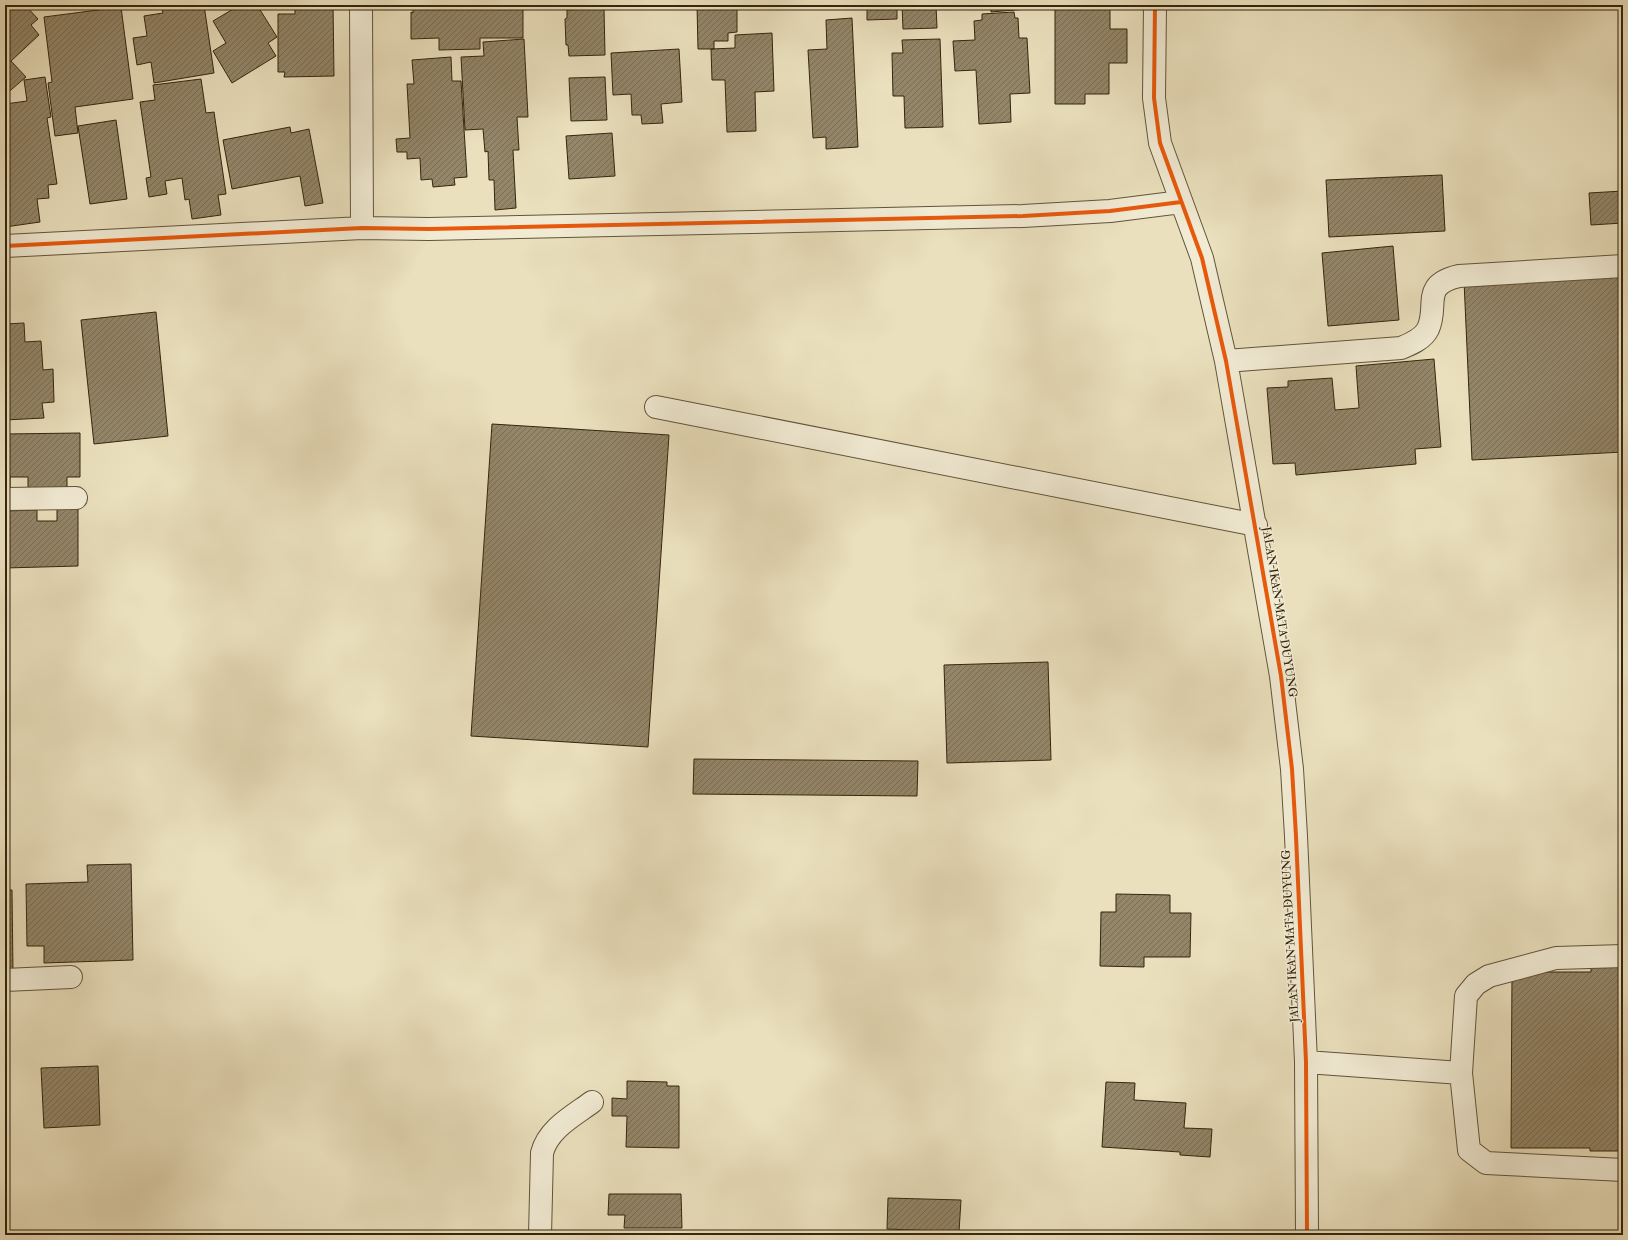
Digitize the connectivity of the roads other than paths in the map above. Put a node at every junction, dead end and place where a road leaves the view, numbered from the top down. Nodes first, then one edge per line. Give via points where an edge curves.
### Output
1 (361, 5) edge
2 (1155, 5) edge
3 (1181, 202) junction
4 (362, 228) junction
5 (5, 246) edge
6 (1623, 266) edge
7 (1226, 361) junction
8 (656, 406) dead end
9 (76, 498) dead end
10 (5, 499) edge
11 (1256, 525) junction
12 (1623, 956) edge
13 (71, 977) dead end
14 (5, 980) edge
15 (1306, 1062) junction
16 (1461, 1073) junction
17 (592, 1102) dead end
18 (1623, 1170) edge
19 (540, 1235) edge
20 (1307, 1235) edge

1 - 4 street
2 - 3 street, JALAN IKAN MATA DUYUNG via 1154,98 1159,136
3 - 4 street via 1110,211 1023,216 429,229
3 - 7 street, JALAN IKAN MATA DUYUNG via 1202,258
4 - 5 street
6 - 7 street via 1454,277 1436,289 1430,324 1423,336 1401,348
7 - 11 street, JALAN IKAN MATA DUYUNG
8 - 11 street
9 - 10 street
11 - 15 street, JALAN IKAN MATA DUYUNG via 1281,676 1292,769
12 - 16 street via 1556,958 1489,976 1476,984 1466,996
13 - 14 street
15 - 16 street
15 - 20 street, JALAN IKAN MATA DUYUNG
16 - 18 street via 1469,1150 1486,1163
17 - 19 street via 557,1128 544,1145

